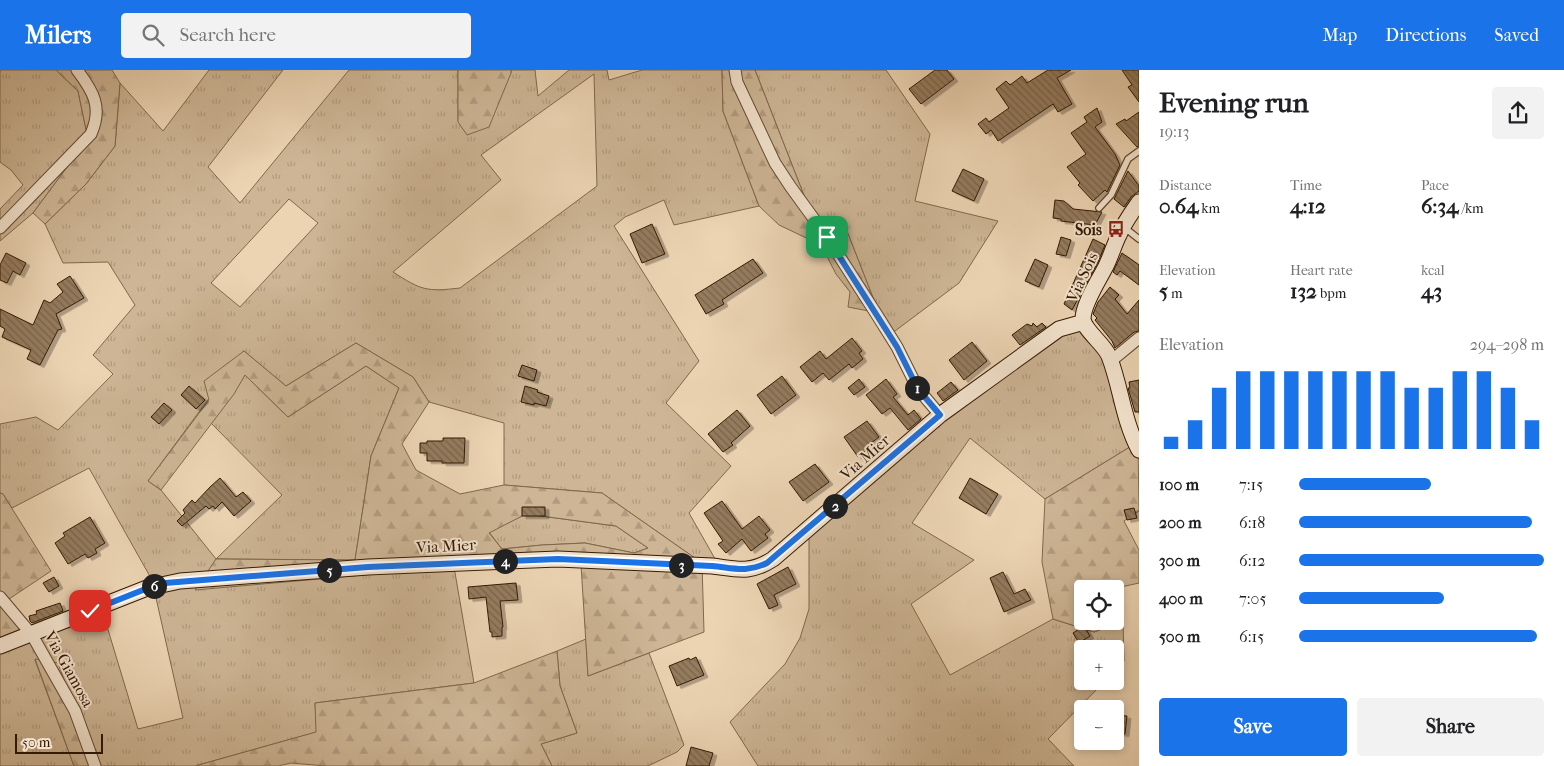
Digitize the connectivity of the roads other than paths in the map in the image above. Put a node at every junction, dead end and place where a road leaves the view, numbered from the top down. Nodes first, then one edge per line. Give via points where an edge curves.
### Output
1 (76, 70) edge
2 (735, 70) edge
3 (1139, 151) edge
4 (1139, 202) edge
5 (1099, 208) dead end
6 (1123, 226) junction
7 (0, 228) edge
8 (1139, 239) edge
9 (1084, 322) junction
10 (1139, 338) edge
11 (1111, 361) junction
12 (940, 415) junction
13 (1139, 450) edge
14 (0, 597) edge
15 (32, 635) junction
16 (0, 646) edge
17 (95, 766) edge

1 - 7 street via 93,92 96,102 91,134
2 - 12 street via 736,82 775,163 877,315 918,389
3 - 5 lane via 1128,159 1111,195
4 - 6 street, Via Sois
6 - 8 lane
6 - 9 street, Via Sois via 1085,308
9 - 11 street, Via Sois via 1104,345
9 - 12 street, Via Mier via 1060,329
10 - 11 street
11 - 13 street, Via Sois via 1126,420
12 - 15 street, Via Mier via 773,559 752,569 558,559 368,567 180,581 148,588
14 - 15 street, Via Giamosa
15 - 16 street, Via Mier
15 - 17 street, Via Giamosa via 75,711

